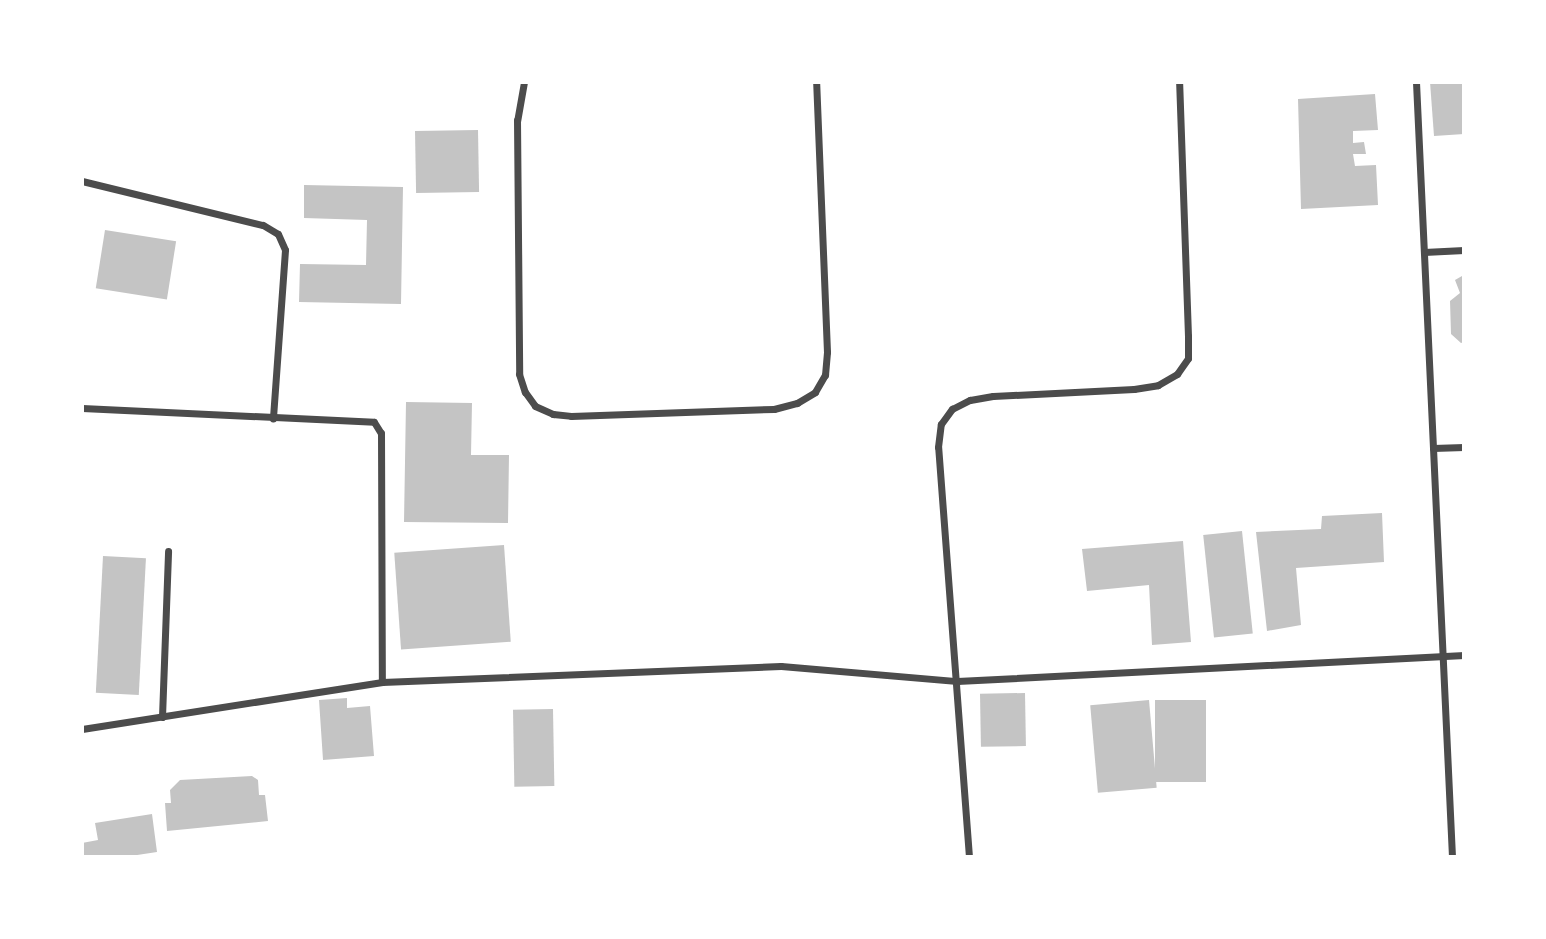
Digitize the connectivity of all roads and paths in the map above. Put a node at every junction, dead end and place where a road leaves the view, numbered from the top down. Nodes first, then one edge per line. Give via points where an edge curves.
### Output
1 (524, 82) edge
2 (816, 82) edge
3 (1179, 82) edge
4 (1416, 82) edge
5 (82, 181) edge
6 (1464, 250) edge
7 (1424, 252) junction
8 (82, 408) edge
9 (273, 419) junction
10 (1464, 447) edge
11 (1433, 449) junction
12 (168, 551) dead end
13 (1464, 654) edge
14 (1443, 655) junction
15 (957, 681) junction
16 (382, 682) junction
17 (162, 716) junction
18 (82, 729) edge
19 (969, 857) edge
20 (1452, 857) edge

1 - 2 street via 517,120 519,374 535,406 571,416 774,409 815,392 825,374 827,352
3 - 15 street via 1188,358 1177,374 1158,385 970,400 952,409 941,424 938,447
4 - 7 street
5 - 9 street via 263,225 278,234 285,250
6 - 7 street
7 - 11 street
8 - 9 street
9 - 16 street via 362,419 374,422 380,433
10 - 11 street
11 - 14 street
12 - 17 street
13 - 14 street
14 - 15 street
14 - 20 street
15 - 16 street via 780,667
15 - 19 street
16 - 17 street
17 - 18 street

